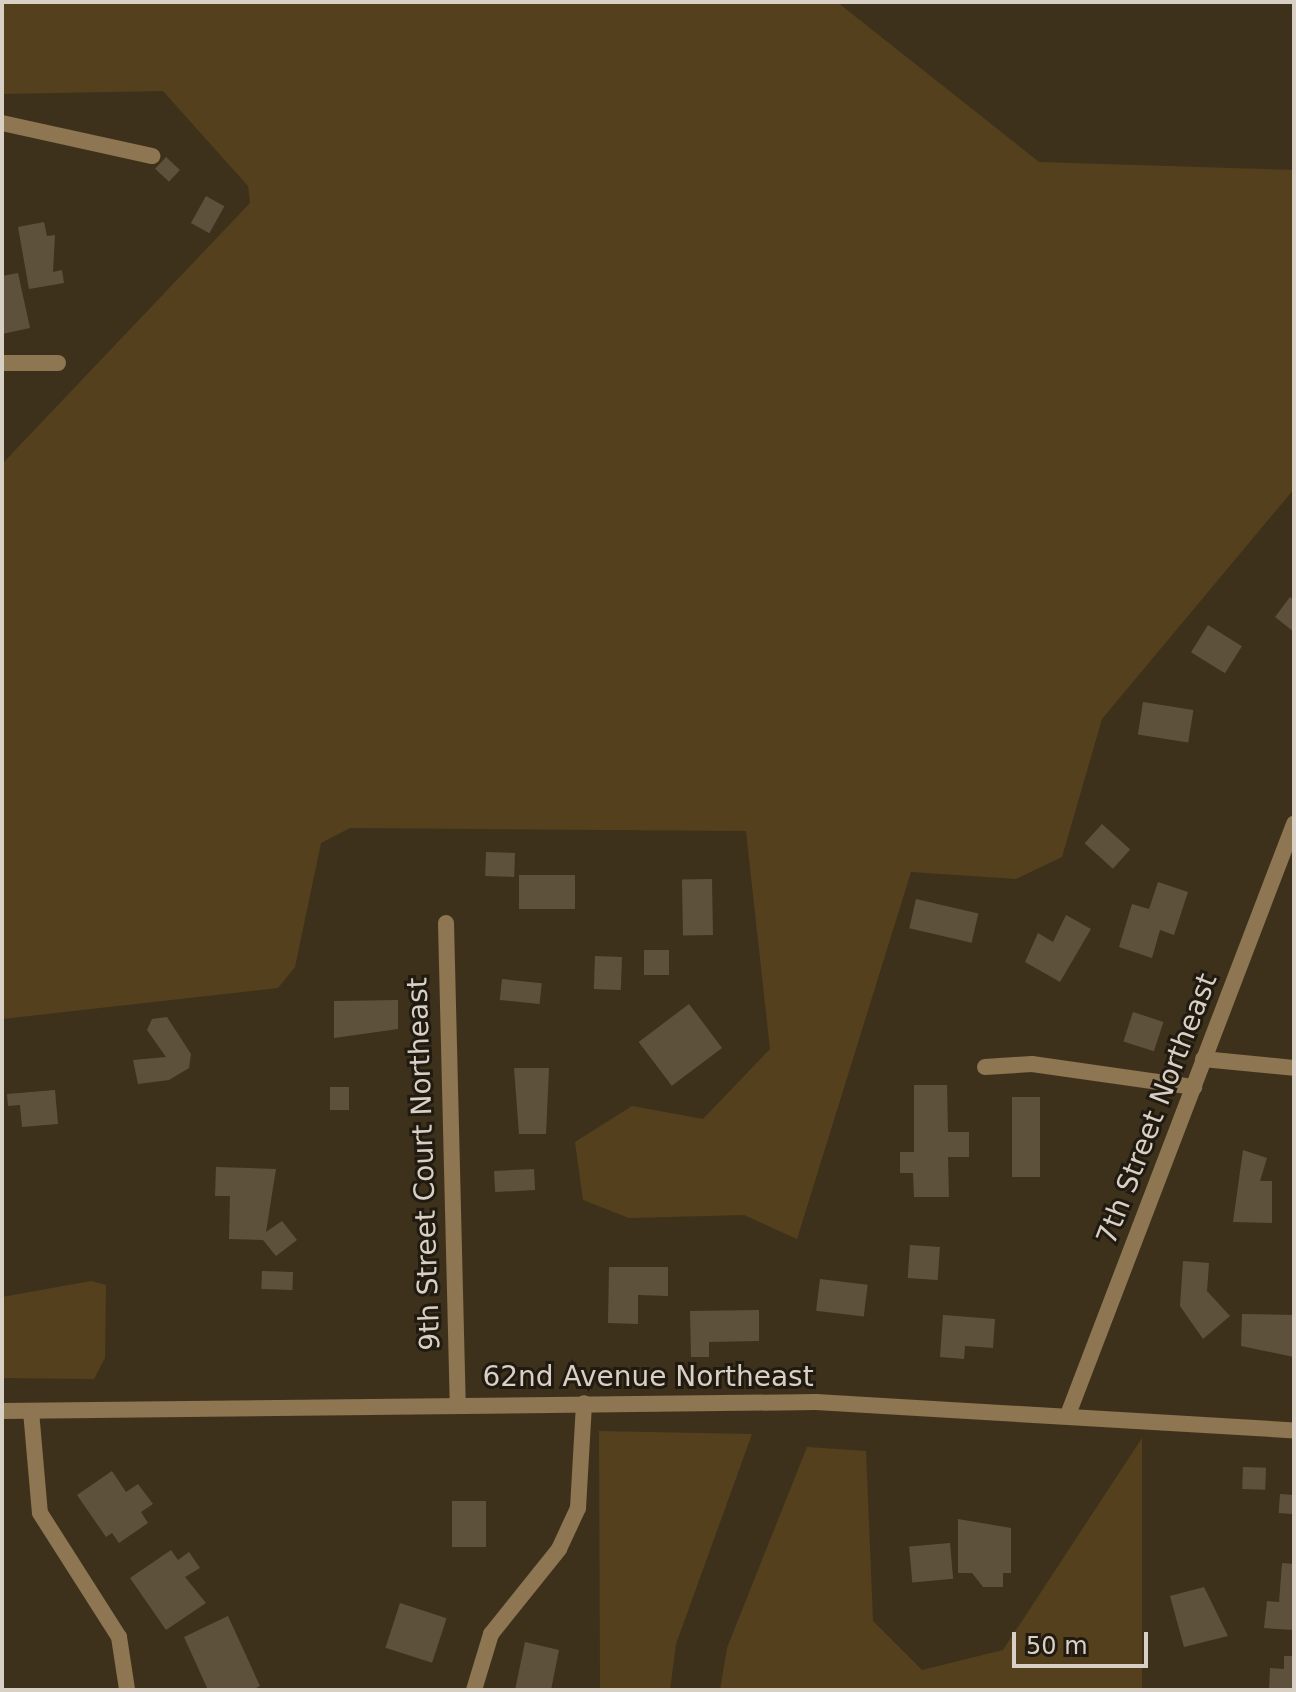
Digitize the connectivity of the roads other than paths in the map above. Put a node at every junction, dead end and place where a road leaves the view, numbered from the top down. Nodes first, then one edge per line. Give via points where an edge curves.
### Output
1 (2, 123) edge
2 (152, 156) dead end
3 (2, 363) edge
4 (58, 363) dead end
5 (1294, 824) edge
6 (446, 923) dead end
7 (1203, 1059) junction
8 (985, 1067) dead end
9 (1294, 1068) edge
10 (1194, 1087) junction
11 (458, 1403) junction
12 (584, 1403) junction
13 (2, 1411) edge
14 (31, 1411) junction
15 (1069, 1412) junction
16 (1294, 1430) edge
17 (127, 1689) edge
18 (474, 1690) edge

1 - 2 street
3 - 4 street
5 - 7 street, 7th Street Northeast
6 - 11 street, 9th Street Court Northeast
7 - 9 street
7 - 10 street, 7th Street Northeast
8 - 10 street via 1032,1064
10 - 15 street, 7th Street Northeast
11 - 12 street, 62nd Avenue Northeast
11 - 14 street, 62nd Avenue Northeast
12 - 15 street, 62nd Avenue Northeast
12 - 18 street via 578,1508 559,1549 491,1634
13 - 14 street, 62nd Avenue Northeast
14 - 17 street via 40,1513 119,1637
15 - 16 street, 62nd Avenue Northeast

